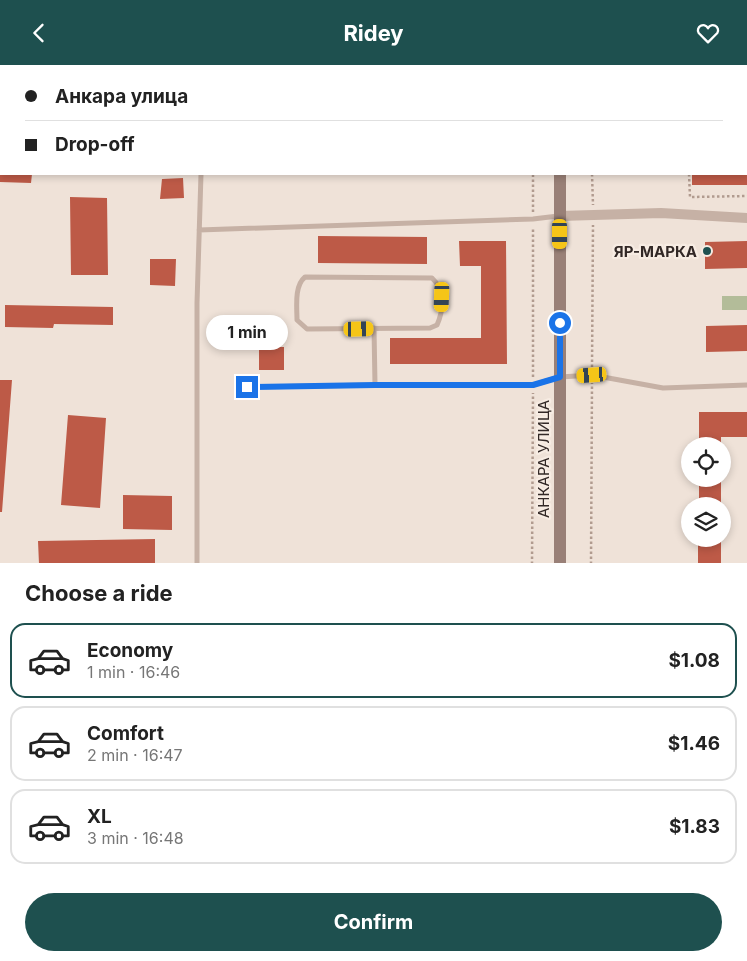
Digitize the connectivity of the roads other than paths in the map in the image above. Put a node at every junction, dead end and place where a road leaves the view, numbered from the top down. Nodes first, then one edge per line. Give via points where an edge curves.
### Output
1 (201, 175) edge
2 (560, 175) edge
3 (560, 216) junction
4 (747, 218) edge
5 (199, 230) junction
6 (374, 328) junction
7 (560, 377) junction
8 (375, 385) junction
9 (747, 385) edge
10 (247, 387) dead end
11 (197, 563) edge
12 (560, 563) edge

1 - 5 lane
2 - 3 main road, АНКАРА УЛИЦА
3 - 4 street via 661,213
3 - 5 lane
3 - 7 main road, АНКАРА УЛИЦА
5 - 11 lane
6 - 6 lane via 430,328 437,325 442,315 439,284 432,278 305,277 300,281 297,320 307,329
6 - 8 lane
7 - 8 lane via 533,385
7 - 9 lane via 592,375 663,388
7 - 12 main road, АНКАРА УЛИЦА
8 - 10 lane

